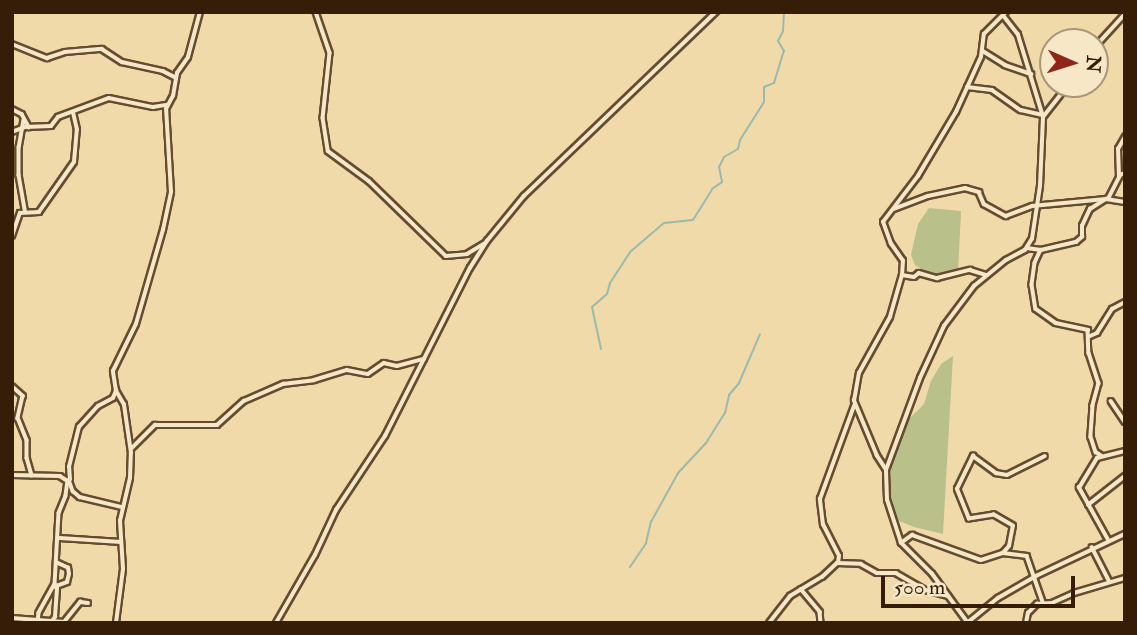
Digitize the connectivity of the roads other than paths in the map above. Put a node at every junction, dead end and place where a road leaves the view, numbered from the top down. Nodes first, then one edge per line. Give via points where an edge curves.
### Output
1 (200, 12) edge
2 (316, 12) edge
3 (716, 12) edge
4 (1004, 14) edge
5 (1125, 14) edge
6 (1109, 32) edge
7 (12, 44) edge
8 (983, 51) junction
9 (1032, 74) junction
10 (175, 77) junction
11 (967, 87) junction
12 (1058, 98) edge
13 (166, 105) junction
14 (12, 109) edge
15 (73, 112) junction
16 (1043, 116) junction
17 (24, 120) junction
18 (29, 127) junction
19 (22, 128) junction
20 (12, 132) edge
21 (1125, 137) edge
22 (1125, 173) edge
23 (1119, 177) junction
24 (1107, 199) junction
25 (1125, 202) edge
26 (1035, 205) junction
27 (893, 209) junction
28 (25, 210) junction
29 (12, 236) edge
30 (487, 242) junction
31 (1027, 248) junction
32 (1041, 250) junction
33 (902, 275) junction
34 (986, 275) junction
35 (1125, 302) edge
36 (1088, 337) junction
37 (424, 359) junction
38 (12, 386) edge
39 (117, 391) junction
40 (1111, 401) dead end
41 (854, 404) junction
42 (1125, 422) edge
43 (131, 449) junction
44 (1125, 451) edge
45 (1045, 456) dead end
46 (1102, 456) junction
47 (886, 470) junction
48 (12, 475) edge
49 (32, 475) junction
50 (1125, 476) edge
51 (68, 480) junction
52 (1088, 505) junction
53 (122, 507) junction
54 (1125, 534) edge
55 (60, 538) junction
56 (1108, 540) junction
57 (121, 542) junction
58 (901, 543) junction
59 (1093, 547) junction
60 (1005, 553) junction
61 (57, 563) junction
62 (838, 563) junction
63 (1036, 576) junction
64 (1125, 578) edge
65 (1109, 581) junction
66 (55, 587) junction
67 (801, 589) junction
68 (949, 597) junction
69 (88, 603) dead end
70 (1042, 603) junction
71 (13, 620) edge
72 (38, 621) edge
73 (52, 621) junction
74 (770, 622) edge
75 (116, 623) edge
76 (276, 623) edge
77 (821, 623) edge
78 (967, 623) edge
79 (1026, 623) edge

1 - 10 street via 188,57
2 - 30 street via 330,50 323,118 328,151 369,181 446,256 467,254
3 - 30 street via 520,201
4 - 8 street via 984,34
4 - 9 street via 1018,35
5 - 6 street
7 - 10 street via 47,58 99,48 121,62
8 - 9 street
8 - 11 street
9 - 16 street
10 - 13 street via 174,93
11 - 16 street via 992,90 1021,110
11 - 27 street via 918,176
12 - 16 street
13 - 15 street via 148,107 109,98
13 - 39 street via 170,199 136,324 114,368
14 - 17 street
15 - 18 street via 58,117 51,126
15 - 28 street via 74,162 40,211
16 - 26 street
17 - 18 street
17 - 19 street
18 - 19 street
19 - 20 street
19 - 28 street via 19,175
21 - 23 street via 1117,154
22 - 23 street
23 - 24 street
24 - 25 street
24 - 26 street
24 - 32 street via 1090,209 1082,237 1076,242
26 - 27 street via 1004,216 984,204 979,192 965,188
26 - 31 street
27 - 33 street via 883,229 903,261
28 - 29 street
30 - 37 street
31 - 32 street
31 - 34 street
32 - 36 street via 1032,285 1036,309 1056,323 1087,329
33 - 34 street via 940,278 970,270
33 - 41 street via 890,317 859,373
34 - 47 street via 939,335
35 - 36 street via 1112,309 1097,333
36 - 46 street via 1099,383 1091,437
37 - 43 street via 397,366 384,363 368,374 347,370 283,384 244,401 217,425 155,425
37 - 76 street via 385,436 336,510
38 - 49 street via 23,396 18,422
39 - 43 street via 124,405
39 - 51 street via 79,427
40 - 42 street
41 - 47 street
41 - 62 street via 820,499 823,525 839,556
43 - 53 street
44 - 46 street
45 - 60 street via 1007,475 996,473 973,456 957,489 969,519 994,515 1013,526
46 - 52 street via 1079,488
47 - 58 street via 887,500
48 - 49 street
49 - 51 street
50 - 52 street
51 - 53 street via 80,497
51 - 55 street via 59,513
52 - 56 street
53 - 57 street
54 - 56 street
55 - 57 street
55 - 61 street
56 - 59 street
57 - 75 street via 123,569
58 - 60 street via 912,535 981,560
58 - 68 street
59 - 63 street
59 - 65 street
60 - 63 street via 1026,554
61 - 66 street
61 - 66 street via 69,571 67,581
62 - 67 street
62 - 68 street via 897,573
63 - 70 street
63 - 78 street
64 - 65 street
65 - 70 street
66 - 72 street
66 - 73 street
67 - 74 street via 786,599
67 - 77 street via 820,612
68 - 78 street
69 - 73 street via 80,602 65,621
70 - 79 street via 1030,610
71 - 72 street
72 - 73 street

